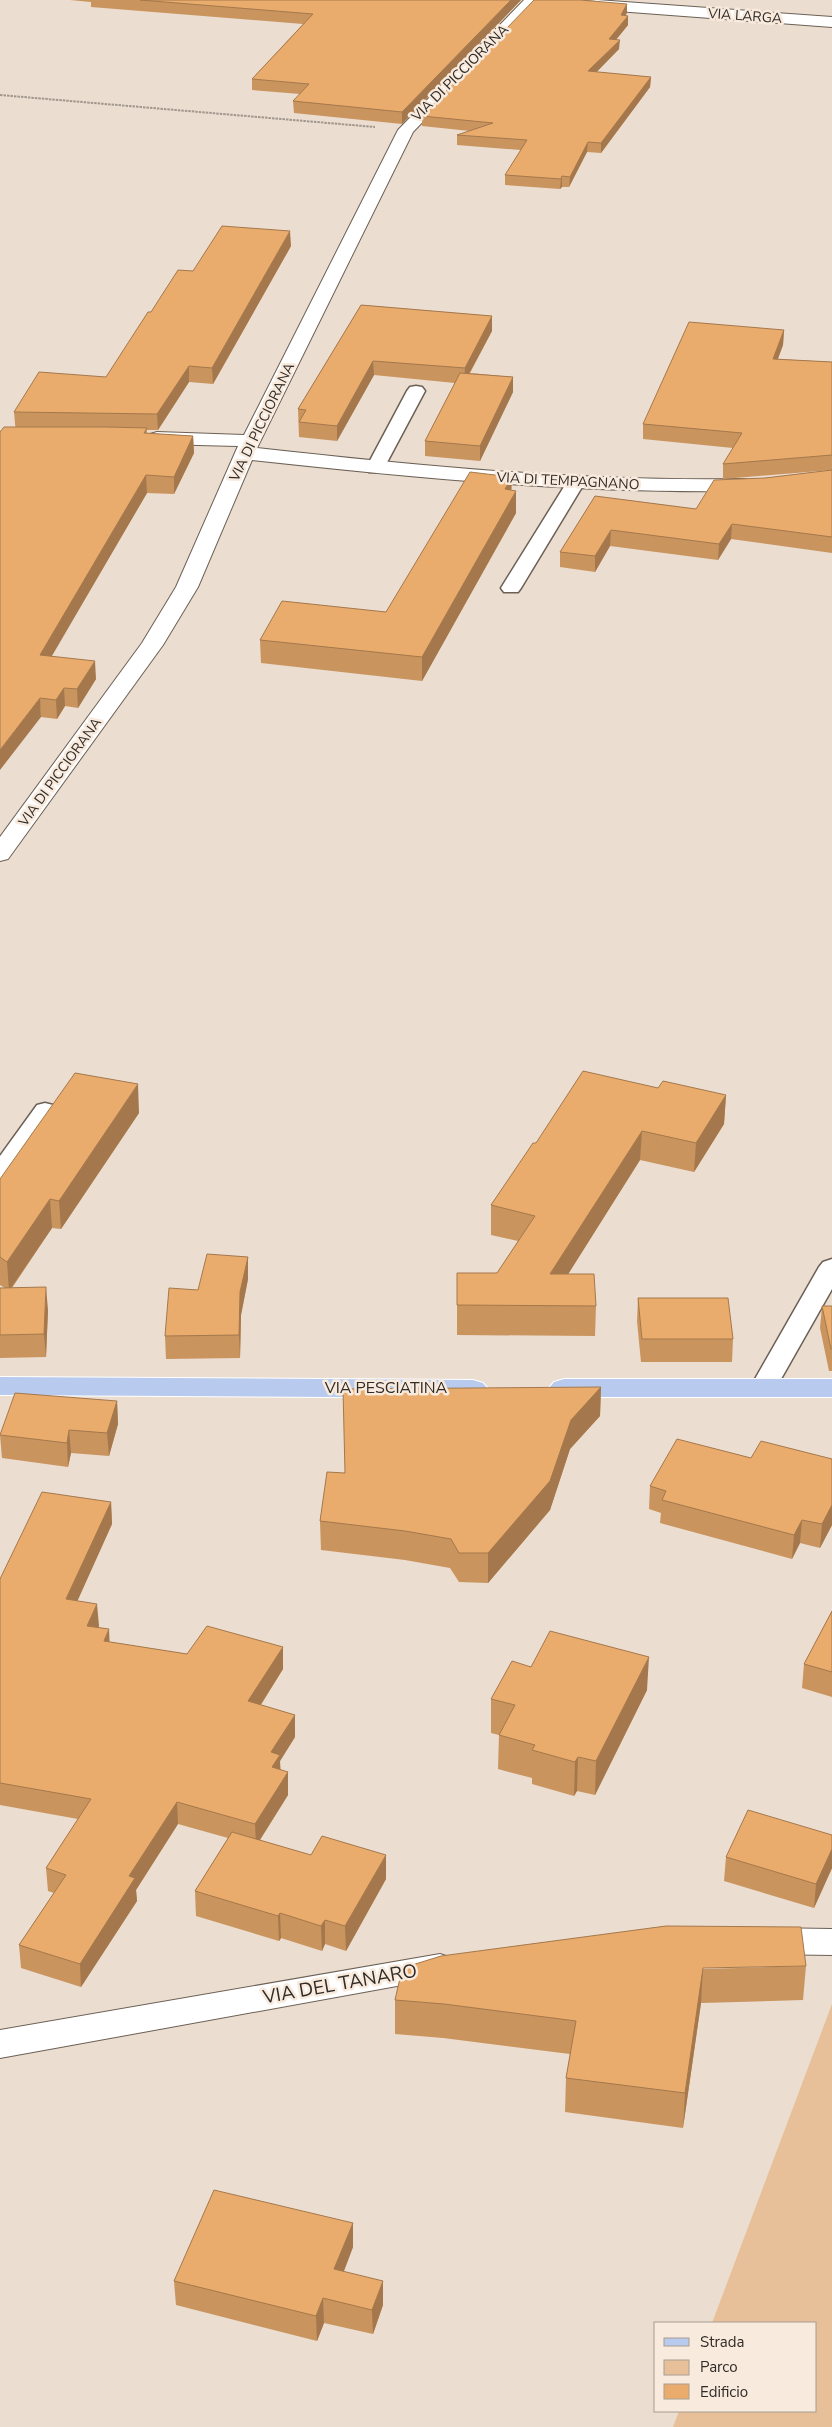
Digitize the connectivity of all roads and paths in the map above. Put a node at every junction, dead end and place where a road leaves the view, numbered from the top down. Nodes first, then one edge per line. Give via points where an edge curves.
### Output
1 (539, 0) edge
2 (575, 3) edge
3 (832, 22) edge
4 (0, 95) edge
5 (406, 130) junction
6 (416, 391) dead end
7 (136, 437) edge
8 (248, 447) junction
9 (375, 468) junction
10 (576, 482) junction
11 (762, 483) edge
12 (511, 588) dead end
13 (0, 854) edge
14 (45, 1110) dead end
15 (0, 1174) edge
16 (832, 1267) edge
17 (0, 1386) edge
18 (764, 1386) junction
19 (501, 1388) edge
20 (540, 1388) edge
21 (832, 1388) edge
22 (738, 1941) edge
23 (832, 1942) edge
24 (470, 1962) edge
25 (0, 2044) edge

1 - 5 street, VIA DI PICCIORANA
2 - 3 street, VIA LARGA
4 - 5 path
5 - 8 street, VIA DI PICCIORANA
6 - 9 lane
7 - 8 street, VIA DI TEMPAGNANO
8 - 9 street, VIA DI TEMPAGNANO
8 - 13 street, VIA DI PICCIORANA via 187,587 152,645
9 - 10 street, VIA DI TEMPAGNANO
10 - 11 street, VIA DI TEMPAGNANO via 694,486
10 - 12 lane
14 - 15 lane
16 - 18 lane
17 - 19 main road, VIA PESCIATINA
18 - 20 main road
18 - 21 main road
22 - 23 street
24 - 25 street, VIA DEL TANARO

